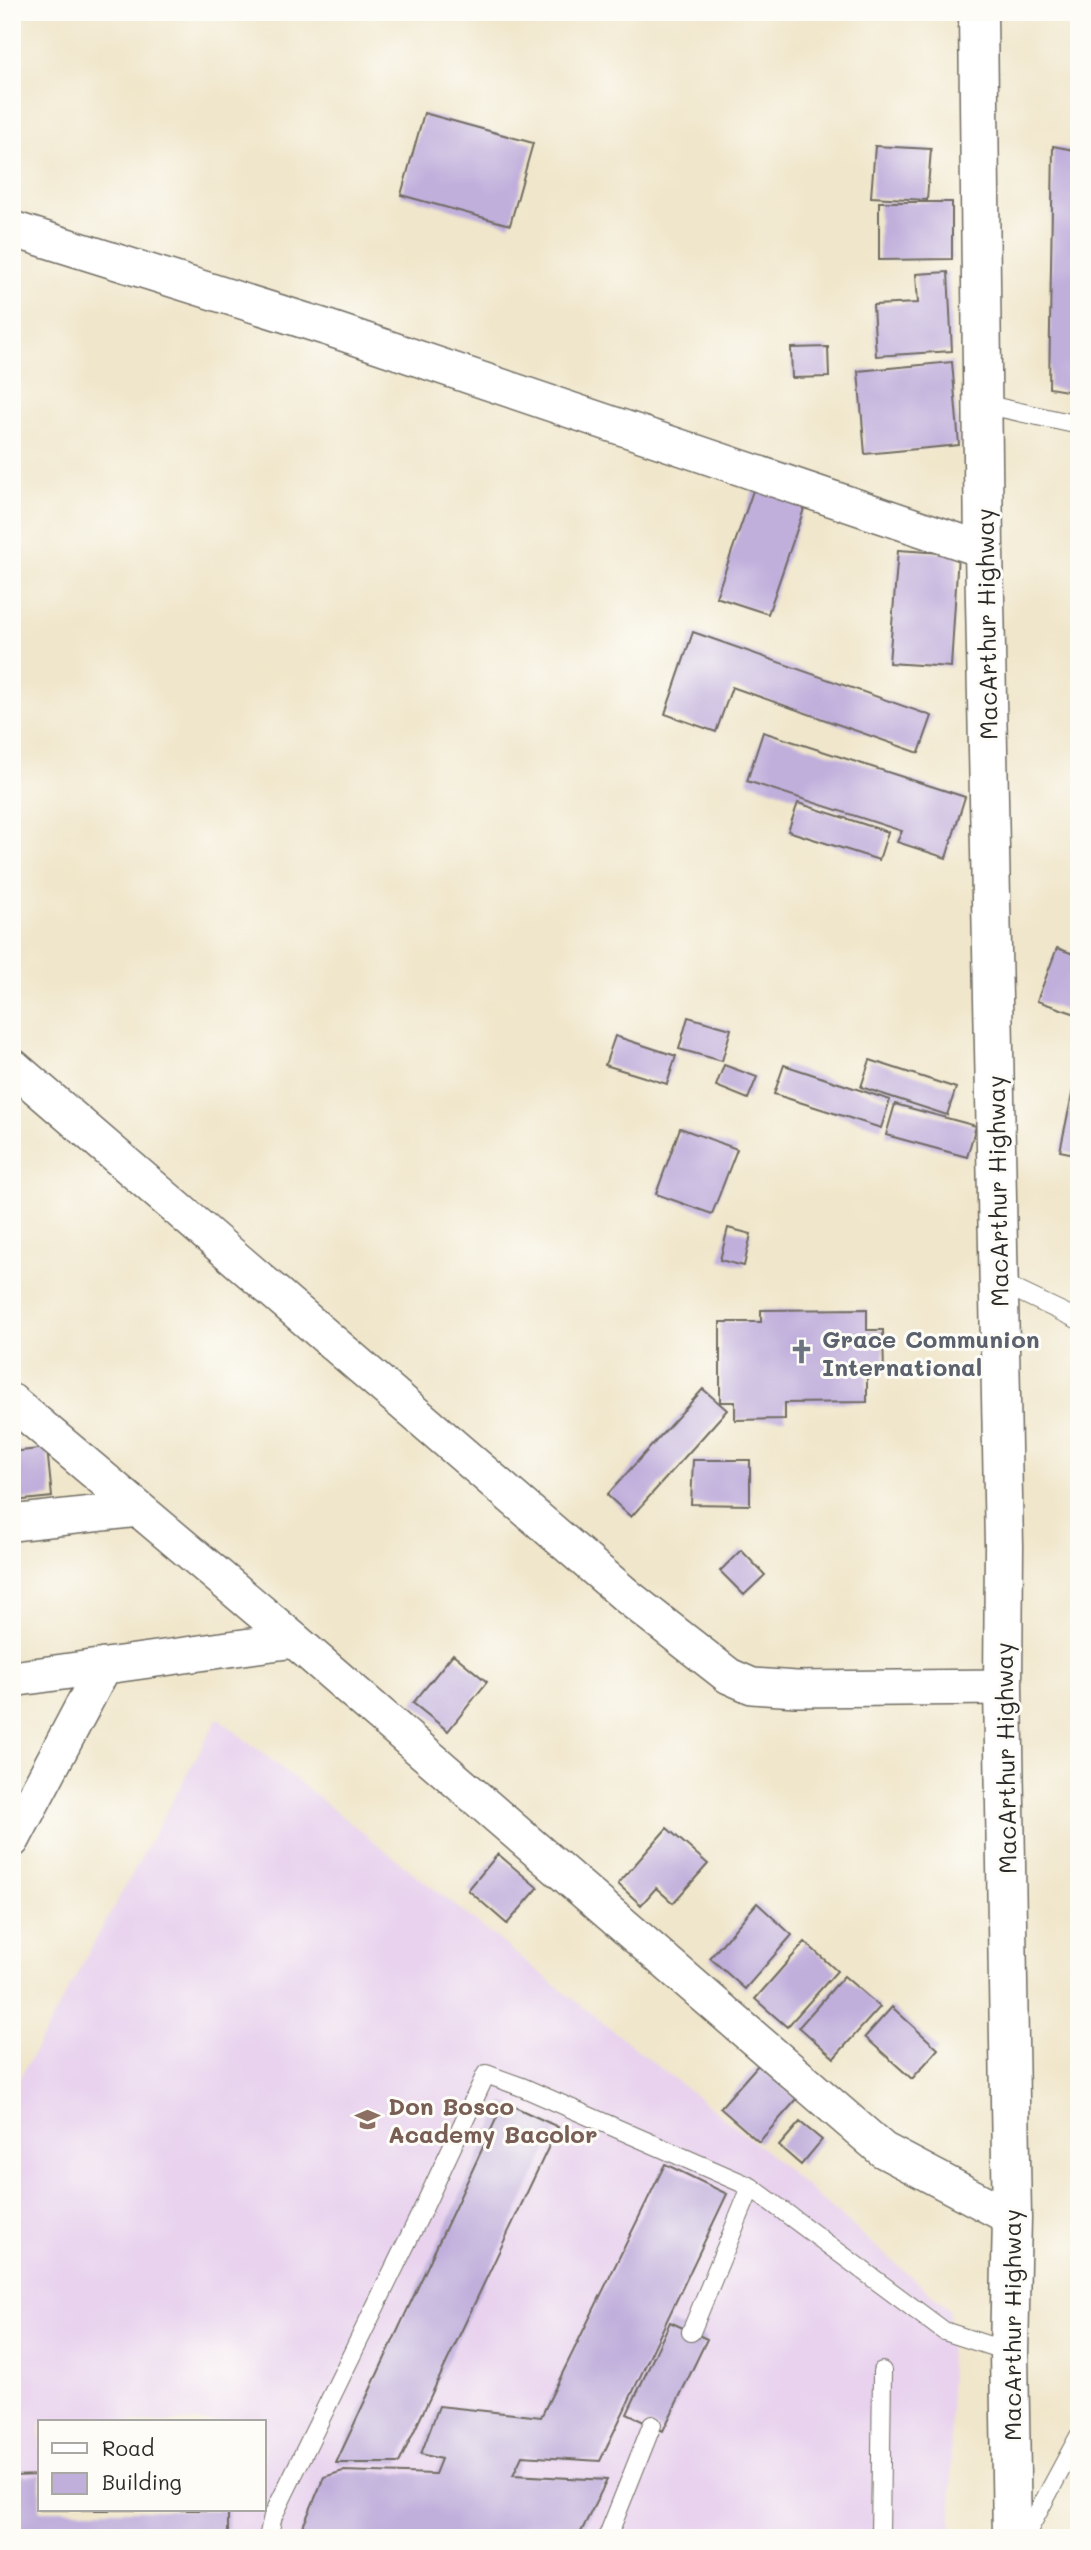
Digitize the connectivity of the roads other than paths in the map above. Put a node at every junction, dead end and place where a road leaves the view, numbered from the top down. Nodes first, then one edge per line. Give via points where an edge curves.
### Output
1 (978, 12) edge
2 (12, 229) edge
3 (983, 404) junction
4 (1079, 425) edge
5 (984, 550) junction
6 (12, 1066) edge
7 (999, 1282) junction
8 (1079, 1320) edge
9 (12, 1402) edge
10 (138, 1509) junction
11 (12, 1523) edge
12 (294, 1640) junction
13 (104, 1666) junction
14 (12, 1679) edge
15 (1003, 1687) junction
16 (12, 1840) edge
17 (751, 2187) junction
18 (1012, 2218) junction
19 (691, 2332) dead end
20 (1009, 2352) junction
21 (882, 2371) dead end
22 (652, 2426) dead end
23 (1079, 2437) edge
24 (268, 2538) edge
25 (607, 2538) edge
26 (880, 2538) edge
27 (1012, 2538) edge
28 (1024, 2538) edge

1 - 3 main road, MacArthur Highway
2 - 5 street via 338,331
3 - 4 lane
3 - 5 main road, MacArthur Highway
5 - 7 main road, MacArthur Highway
6 - 15 street via 628,1597 729,1675 752,1686 796,1689
7 - 8 lane
7 - 15 main road, MacArthur Highway
9 - 10 street
10 - 11 street
10 - 12 street
12 - 13 street
12 - 18 street via 883,2150
13 - 14 street
13 - 16 street
15 - 18 main road, MacArthur Highway
17 - 19 lane
17 - 20 lane via 944,2331
17 - 24 lane via 485,2074 273,2516
18 - 20 main road, MacArthur Highway
20 - 27 main road, MacArthur Highway
21 - 26 lane
22 - 25 lane
23 - 28 lane

